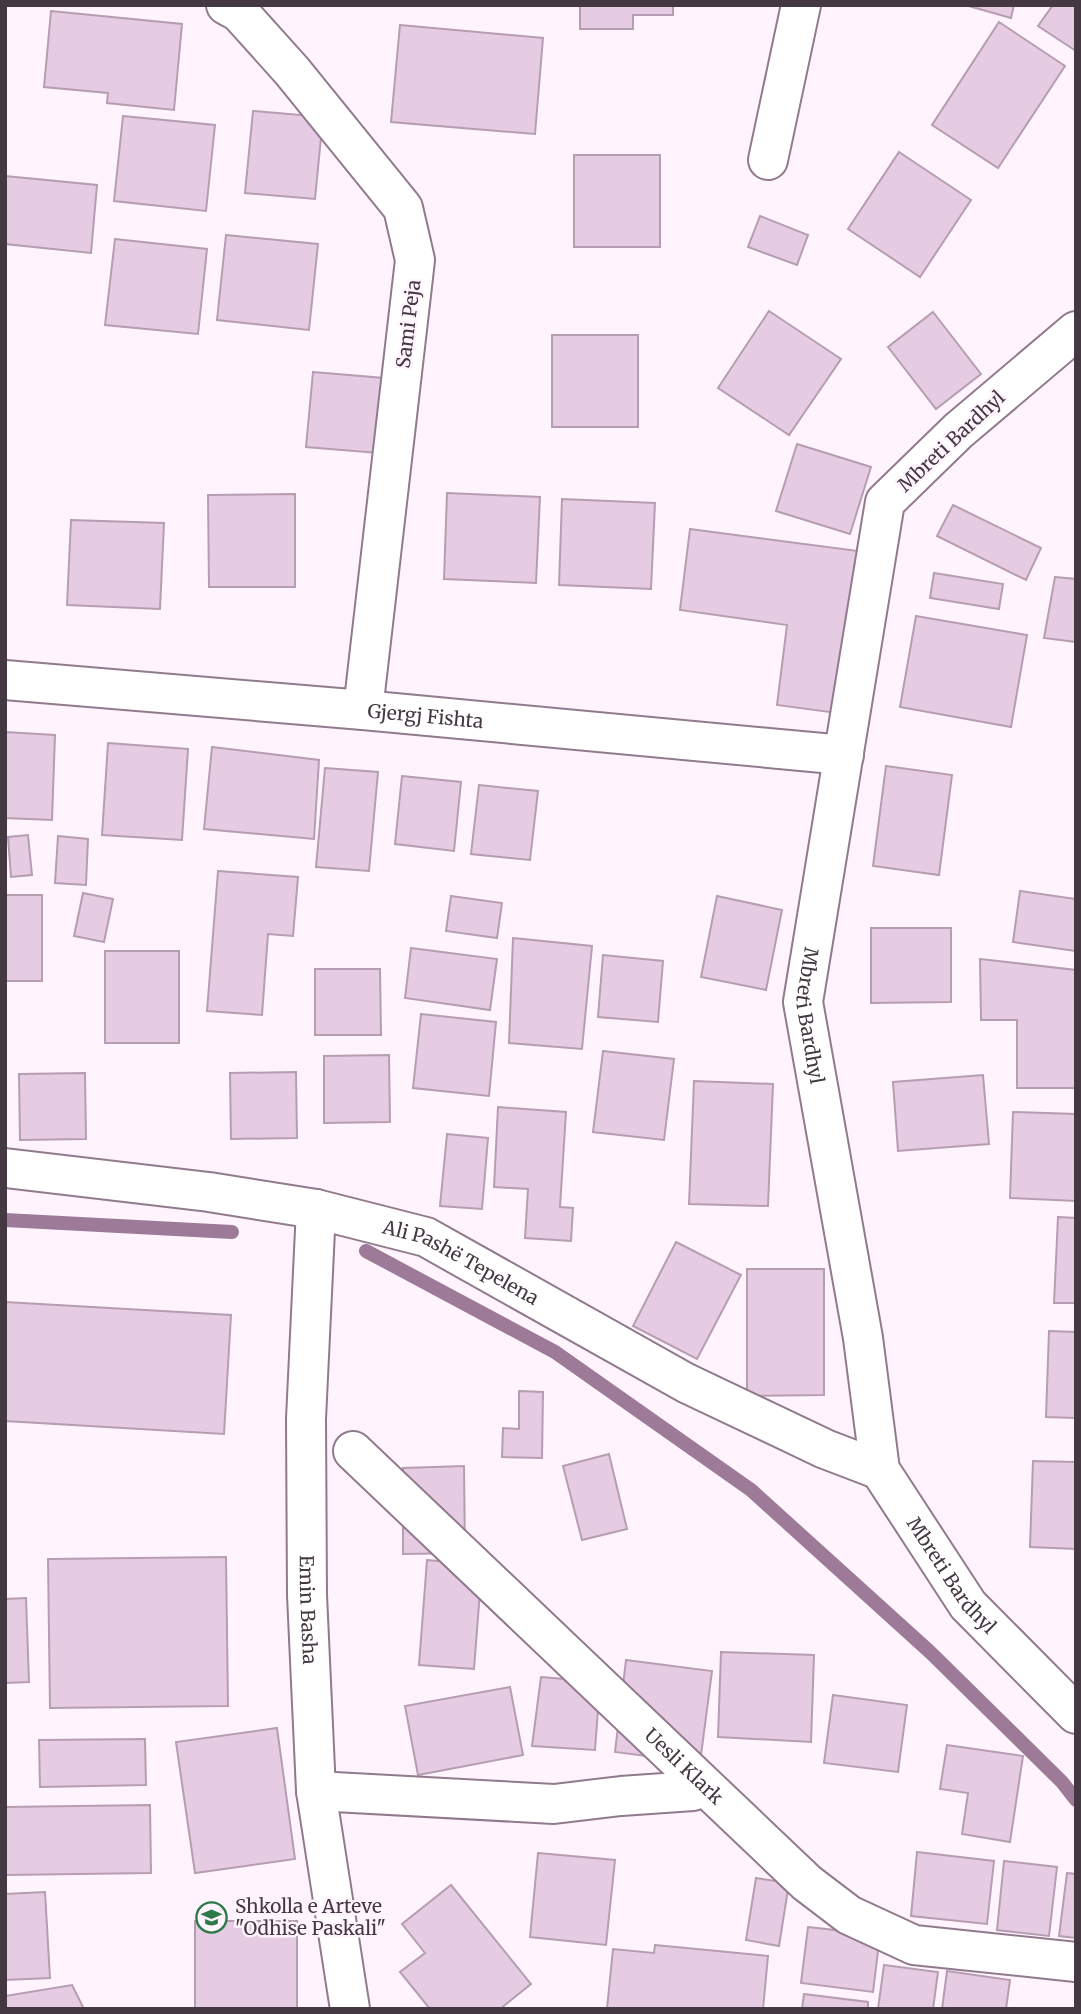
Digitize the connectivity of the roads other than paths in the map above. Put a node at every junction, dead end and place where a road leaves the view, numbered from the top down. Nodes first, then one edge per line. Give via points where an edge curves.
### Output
1 (226, 5) edge
2 (801, 5) edge
3 (768, 160) dead end
4 (1076, 331) edge
5 (5, 680) edge
6 (363, 710) junction
7 (844, 755) junction
8 (5, 1168) edge
9 (316, 1209) junction
10 (353, 1451) dead end
11 (880, 1470) junction
12 (1076, 1714) edge
13 (316, 1791) junction
14 (693, 1791) dead end
15 (1076, 1962) edge
16 (349, 2009) edge

1 - 6 street, Sami Peja via 239,12 292,71 402,208 415,260
2 - 3 street
4 - 7 street, Mbreti Bardhyl via 958,431 885,502
5 - 6 street, Gjergj Fishta
6 - 7 street, Gjergj Fishta
7 - 11 street, Mbreti Bardhyl via 803,1002 863,1338
8 - 9 street, Ali Pashë Tepelena
9 - 11 street, Ali Pashë Tepelena via 426,1237 686,1383
9 - 13 street, Emin Basha via 306,1419 307,1595
10 - 15 street, Uesli Klark via 807,1883 849,1915 914,1945
11 - 12 street, Mbreti Bardhyl via 968,1605
13 - 14 street via 554,1804
13 - 16 street, Emin Basha

